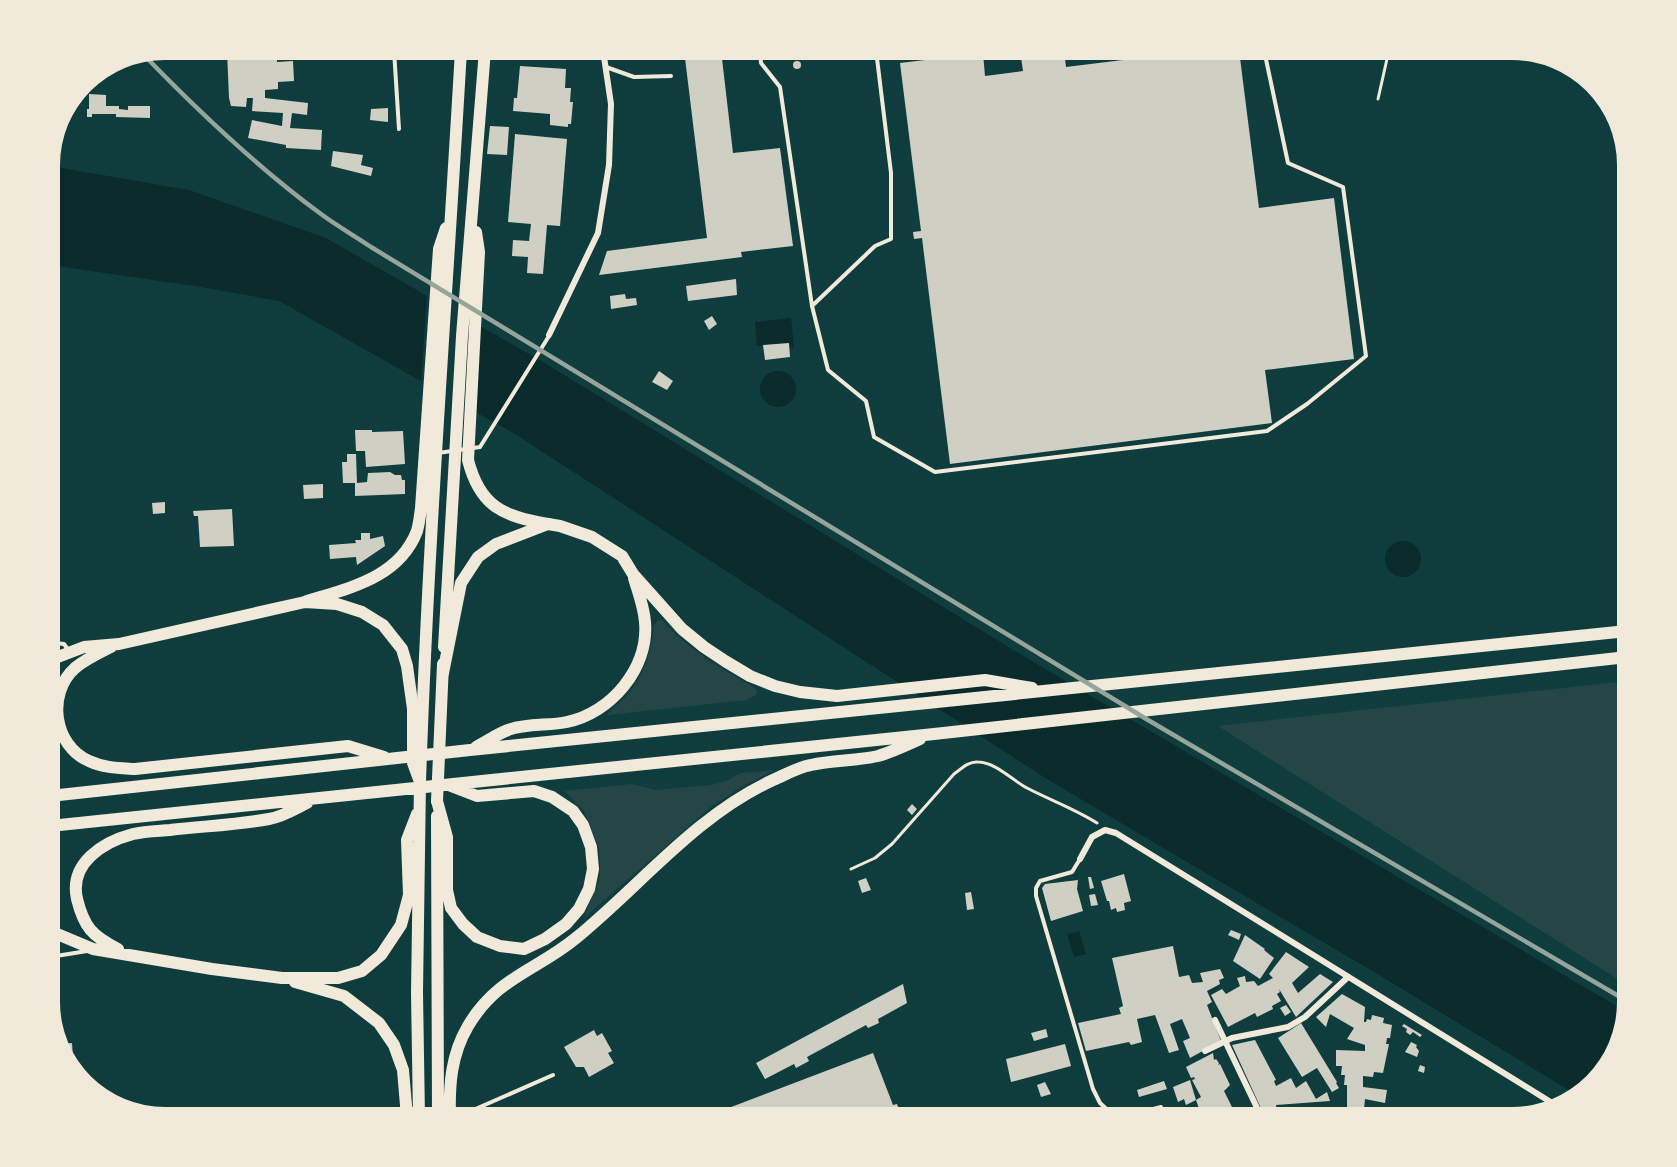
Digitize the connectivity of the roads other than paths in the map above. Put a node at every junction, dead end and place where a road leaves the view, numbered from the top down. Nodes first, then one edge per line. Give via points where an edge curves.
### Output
1 (395, 60) edge
2 (460, 60) edge
3 (484, 60) edge
4 (605, 60) edge
5 (761, 60) edge
6 (877, 60) edge
7 (1266, 60) edge
8 (606, 67) junction
9 (671, 76) dead end
10 (399, 129) dead end
11 (451, 213) junction
12 (472, 213) junction
13 (812, 306) junction
14 (549, 335) joint
15 (414, 456) dead end
16 (548, 524) junction
17 (633, 574) junction
18 (305, 602) junction
19 (1617, 632) edge
20 (60, 644) edge
21 (119, 644) junction
22 (69, 652) junction
23 (60, 656) edge
24 (1617, 658) edge
25 (443, 673) junction
26 (1047, 690) junction
27 (60, 692) edge
28 (417, 702) junction
29 (60, 729) edge
30 (934, 734) junction
31 (470, 750) junction
32 (391, 759) junction
33 (447, 785) junction
34 (60, 795) edge
35 (320, 798) junction
36 (437, 801) junction
37 (420, 804) junction
38 (60, 825) edge
39 (1080, 859) joint
40 (60, 936) edge
41 (93, 949) junction
42 (60, 955) edge
43 (130, 955) junction
44 (1348, 977) junction
45 (282, 978) junction
46 (1215, 1020) dead end
47 (1225, 1043) junction
48 (1205, 1051) dead end
49 (553, 1075) dead end
50 (1548, 1100) edge
51 (407, 1107) edge
52 (419, 1107) edge
53 (438, 1107) edge
54 (450, 1107) edge
55 (484, 1107) edge
56 (1104, 1107) edge
57 (1257, 1107) edge

1 - 10 lane
2 - 11 main road
3 - 12 main road
4 - 8 street
5 - 13 lane via 780,87
6 - 13 lane via 891,173 891,238 875,246
7 - 13 lane via 1288,163 1343,187 1366,356 1267,431 935,472 874,437 866,401 828,370
8 - 9 lane via 634,77
8 - 14 street via 609,165 598,233
11 - 18 main road via 439,249 417,531 406,551 382,575
11 - 28 main road via 432,544
12 - 16 main road via 479,252 468,460 473,480 498,509 518,519
12 - 25 main road
14 - 15 lane via 480,447
16 - 17 main road via 592,537 622,556
16 - 25 main road via 496,544 478,557 462,583
17 - 26 main road via 682,629 704,647 750,676 800,692 837,696 985,680
17 - 31 main road via 645,623 644,645 631,676 613,699 594,713 569,722 510,729
18 - 21 main road
18 - 28 main road via 337,604 362,612 383,625 402,649
19 - 26 main road
20 - 22 lane
21 - 22 main road
21 - 27 main road via 74,669
22 - 23 main road
24 - 30 main road
25 - 36 main road
26 - 31 main road
28 - 37 main road via 413,763 420,782
29 - 32 main road via 69,746 88,761 110,767 135,769 348,746
30 - 33 main road
30 - 54 main road via 879,756 808,765 771,781 712,817 576,938 511,978 483,1005 456,1051
31 - 32 main road
32 - 34 main road
33 - 35 main road
33 - 36 main road via 477,796 534,792 552,797 573,811 591,847 593,869 589,889 567,924 524,949 500,946 477,937 462,924 451,908 447,890 447,837
35 - 38 main road
35 - 43 main road via 272,819 134,834 92,854 76,878 80,910 99,940
36 - 53 main road
37 - 45 main road via 407,840 408,894 401,925 381,955 362,971 338,978
37 - 52 main road
39 - 44 street via 1092,837 1105,830 1116,833
39 - 56 lane via 1072,872 1040,881 1036,888 1093,1089
40 - 41 main road
41 - 42 lane
41 - 43 main road
43 - 45 main road
44 - 47 street via 1288,1028 1232,1038
44 - 50 street
45 - 51 main road via 344,996 379,1023 394,1045 403,1070
46 - 47 street
47 - 48 street
47 - 57 street
49 - 55 lane

